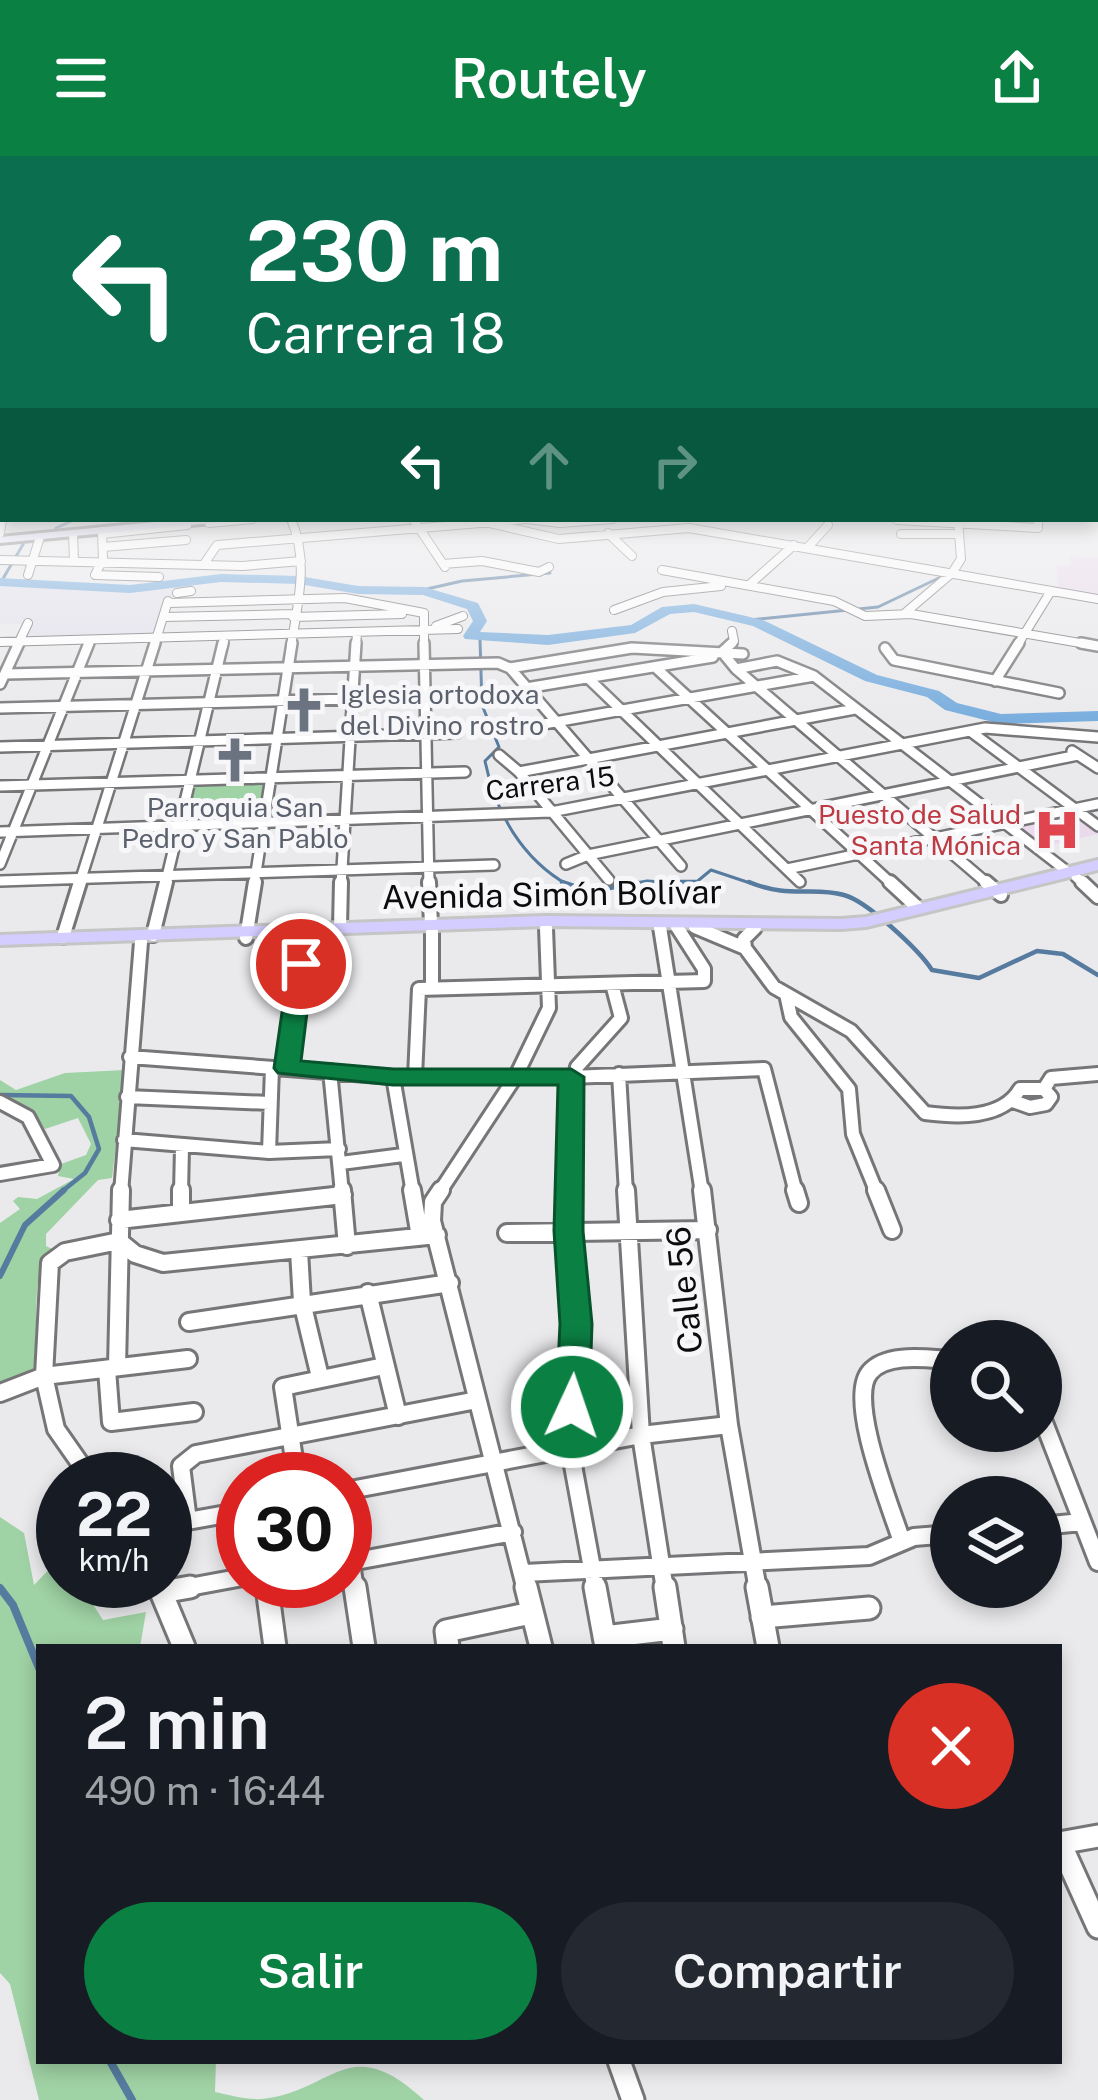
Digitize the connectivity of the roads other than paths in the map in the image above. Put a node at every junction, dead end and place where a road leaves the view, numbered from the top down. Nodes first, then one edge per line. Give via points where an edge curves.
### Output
1 (37, 550) edge
2 (71, 550) edge
3 (103, 550) edge
4 (214, 550) edge
5 (253, 550) edge
6 (301, 550) edge
7 (434, 550) edge
8 (627, 550) edge
9 (789, 550) edge
10 (907, 550) edge
11 (960, 550) edge
12 (632, 556) dead end
13 (4, 561) edge
14 (34, 561) junction
15 (69, 561) junction
16 (102, 561) junction
17 (302, 561) junction
18 (204, 564) junction
19 (243, 566) junction
20 (549, 567) dead end
21 (662, 570) dead end
22 (952, 573) junction
23 (28, 574) dead end
24 (56, 575) dead end
25 (159, 577) dead end
26 (753, 585) junction
27 (191, 591) dead end
28 (1051, 591) junction
29 (177, 593) dead end
30 (1098, 598) edge
31 (297, 600) junction
32 (614, 610) dead end
33 (905, 613) junction
34 (424, 614) junction
35 (294, 615) junction
36 (463, 616) dead end
37 (164, 617) junction
38 (28, 623) dead end
39 (458, 629) dead end
40 (426, 630) junction
41 (732, 631) dead end
42 (357, 633) junction
43 (1024, 633) junction
44 (290, 634) junction
45 (225, 636) junction
46 (707, 637) dead end
47 (157, 638) junction
48 (90, 640) junction
49 (20, 641) junction
50 (0, 642) edge
51 (1098, 646) edge
52 (885, 648) dead end
53 (719, 653) junction
54 (743, 654) dead end
55 (424, 663) junction
56 (356, 664) junction
57 (286, 665) junction
58 (505, 666) junction
59 (655, 667) junction
60 (217, 668) junction
61 (736, 669) junction
62 (147, 670) junction
63 (76, 672) junction
64 (814, 676) junction
65 (588, 678) junction
66 (2, 679) edge
67 (994, 681) junction
68 (755, 686) junction
69 (526, 688) junction
70 (1059, 693) dead end
71 (464, 696) dead end
72 (425, 697) junction
73 (690, 698) junction
74 (352, 699) junction
75 (281, 700) junction
76 (210, 703) junction
77 (134, 705) junction
78 (0, 708) edge
79 (61, 708) junction
80 (855, 709) junction
81 (621, 710) junction
82 (793, 720) junction
83 (557, 721) junction
84 (499, 731) dead end
85 (970, 731) junction
86 (457, 733) dead end
87 (727, 733) junction
88 (425, 734) junction
89 (351, 736) junction
90 (1053, 737) junction
91 (1098, 737) edge
92 (277, 739) junction
93 (202, 740) junction
94 (123, 743) junction
95 (902, 744) junction
96 (661, 745) junction
97 (48, 746) junction
98 (0, 747) edge
99 (499, 755) dead end
100 (1078, 755) junction
101 (835, 756) junction
102 (589, 757) junction
103 (1098, 768) edge
104 (1018, 769) junction
105 (768, 770) junction
106 (465, 772) dead end
107 (520, 772) junction
108 (424, 774) junction
109 (345, 776) junction
110 (271, 778) junction
111 (191, 781) junction
112 (698, 783) junction
113 (112, 784) junction
114 (954, 784) junction
115 (31, 785) junction
116 (0, 786) edge
117 (884, 797) junction
118 (626, 798) junction
119 (1098, 804) edge
120 (1074, 809) junction
121 (811, 811) junction
122 (551, 812) junction
123 (426, 818) junction
124 (342, 820) junction
125 (264, 823) junction
126 (1007, 824) junction
127 (739, 825) junction
128 (183, 826) junction
129 (1098, 826) edge
130 (98, 829) junction
131 (6, 832) edge
132 (937, 839) junction
133 (661, 841) junction
134 (861, 853) junction
135 (588, 855) junction
136 (566, 864) dead end
137 (0, 865) edge
138 (426, 866) junction
139 (494, 866) dead end
140 (681, 866) dead end
141 (1098, 868) edge
142 (343, 869) junction
143 (787, 869) junction
144 (256, 872) junction
145 (1072, 874) junction
146 (169, 875) junction
147 (80, 878) junction
148 (609, 880) dead end
149 (0, 881) edge
150 (800, 882) dead end
151 (997, 892) junction
152 (1098, 897) edge
153 (917, 907) junction
154 (897, 918) junction
155 (867, 925) junction
156 (340, 927) junction
157 (677, 927) junction
158 (431, 928) junction
159 (546, 928) junction
160 (755, 928) junction
161 (305, 933) junction
162 (246, 935) junction
163 (64, 937) junction
164 (147, 938) junction
165 (0, 944) edge
166 (745, 948) junction
167 (669, 982) junction
168 (612, 984) junction
169 (549, 985) junction
170 (425, 988) junction
171 (786, 994) junction
172 (130, 1057) junction
173 (279, 1068) junction
174 (330, 1071) junction
175 (619, 1074) junction
176 (684, 1074) junction
177 (1098, 1074) edge
178 (516, 1076) junction
179 (393, 1077) junction
180 (415, 1077) junction
181 (571, 1077) junction
182 (127, 1097) junction
183 (5, 1102) edge
184 (270, 1103) junction
185 (124, 1140) junction
186 (182, 1147) junction
187 (269, 1152) junction
188 (340, 1156) junction
189 (403, 1156) junction
190 (0, 1174) edge
191 (343, 1195) junction
192 (800, 1203) dead end
193 (182, 1213) junction
194 (119, 1220) junction
195 (628, 1228) junction
196 (708, 1230) junction
197 (892, 1230) dead end
198 (568, 1231) junction
199 (507, 1233) dead end
200 (428, 1236) junction
201 (118, 1241) junction
202 (347, 1246) junction
203 (298, 1251) junction
204 (450, 1283) junction
205 (368, 1293) junction
206 (302, 1302) junction
207 (189, 1322) dead end
208 (188, 1359) dead end
209 (930, 1360) edge
210 (384, 1366) junction
211 (112, 1368) junction
212 (44, 1376) junction
213 (320, 1377) junction
214 (0, 1394) edge
215 (477, 1400) junction
216 (194, 1412) dead end
217 (398, 1416) junction
218 (729, 1425) junction
219 (291, 1435) junction
220 (641, 1435) junction
221 (570, 1449) junction
222 (72, 1452) edge
223 (293, 1452) edge
224 (1055, 1452) edge
225 (192, 1457) edge
226 (495, 1462) junction
227 (372, 1486) edge
228 (1082, 1522) junction
229 (1062, 1524) edge
230 (513, 1532) junction
231 (930, 1537) edge
232 (902, 1542) junction
233 (372, 1558) edge
234 (1098, 1562) edge
235 (754, 1563) junction
236 (662, 1566) junction
237 (589, 1570) junction
238 (524, 1573) junction
239 (168, 1608) edge
240 (270, 1608) edge
241 (357, 1608) edge
242 (869, 1608) dead end
243 (531, 1613) junction
244 (763, 1617) junction
245 (673, 1638) edge
246 (447, 1639) edge
247 (605, 1642) edge
248 (183, 1644) edge
249 (275, 1644) edge
250 (363, 1644) edge
251 (540, 1644) edge
252 (768, 1644) edge
253 (1098, 1836) edge
254 (1062, 1842) edge
255 (1062, 1850) edge
256 (1098, 1928) edge
257 (621, 2064) edge
258 (633, 2100) edge

1 - 14 street
2 - 15 street
3 - 16 street
4 - 18 street
5 - 19 street
6 - 17 street
7 - 20 street via 444,566
8 - 12 street
9 - 26 street
10 - 22 street
11 - 22 street
13 - 14 street
14 - 15 street
14 - 23 street
15 - 16 street
15 - 24 street
16 - 18 street
16 - 25 street via 95,574
17 - 19 street
17 - 31 street
18 - 19 street
21 - 26 street
22 - 28 street
22 - 33 street
26 - 32 street via 663,592
26 - 33 street via 869,617
27 - 29 street
28 - 30 street
28 - 43 street
31 - 34 street via 355,599
31 - 35 street
31 - 37 street via 168,602
33 - 43 street
34 - 35 street
34 - 40 street
35 - 37 street
35 - 44 street
36 - 40 street
37 - 47 street
38 - 49 street
39 - 40 street
40 - 42 street
40 - 55 street
41 - 53 street via 734,641
42 - 44 street
42 - 56 street
43 - 51 street
43 - 67 street
44 - 45 street
44 - 57 street
45 - 47 street
45 - 60 street
46 - 53 street
47 - 48 street
47 - 62 street
48 - 49 street
48 - 63 street
49 - 50 street
49 - 66 street
52 - 67 street via 894,660
53 - 54 street
53 - 58 street via 632,648
53 - 59 street
53 - 61 street
55 - 56 street
55 - 58 street via 458,655
55 - 72 street
56 - 57 street
56 - 74 street
57 - 60 street
57 - 75 street
58 - 69 street
59 - 65 street
59 - 73 street
60 - 62 street
60 - 76 street
61 - 64 street via 777,661
61 - 68 street
62 - 63 street
62 - 77 street
63 - 66 street
63 - 79 street
64 - 68 street
64 - 80 street
65 - 69 street
65 - 81 street
67 - 70 street
68 - 73 street
68 - 82 street
69 - 83 street
71 - 72 street
72 - 74 street
72 - 88 street
73 - 81 street
73 - 87 street
74 - 75 street
74 - 89 street
75 - 76 street
75 - 92 street
76 - 77 street
76 - 93 street
77 - 79 street
77 - 94 street
78 - 79 street
79 - 97 street
80 - 82 street
80 - 95 street
81 - 83 street
81 - 96 street
82 - 87 street
82 - 101 street
83 - 84 street
83 - 102 street
85 - 90 street, Carrera 15
85 - 95 street, Carrera 15
85 - 104 street
86 - 88 street
87 - 96 street
87 - 105 street
88 - 89 street
88 - 108 street
89 - 92 street
89 - 109 street
90 - 91 street, Carrera 15
90 - 100 street
92 - 93 street
92 - 110 street
93 - 94 street
93 - 111 street
94 - 97 street
94 - 113 street
95 - 101 street, Carrera 15
95 - 114 street
96 - 102 street
96 - 112 street
97 - 98 street
97 - 115 street
99 - 107 street
100 - 103 street
100 - 104 street
101 - 105 street, Carrera 15
101 - 117 street
102 - 107 street
102 - 118 street
104 - 114 street
104 - 120 street
105 - 112 street, Carrera 15
105 - 121 street
106 - 108 street
107 - 122 street
108 - 109 street
108 - 123 street
109 - 110 street
109 - 124 street
110 - 111 street
110 - 125 street
111 - 113 street
111 - 128 street
112 - 118 street, Carrera 15
112 - 127 street
113 - 115 street
113 - 130 street
114 - 117 street
114 - 126 street
115 - 116 street
115 - 131 street
117 - 121 street
117 - 132 street
118 - 122 street, Carrera 15
118 - 133 street
119 - 120 street
120 - 126 street
120 - 129 street
121 - 127 street
121 - 134 street
122 - 123 street, Carrera 15
122 - 135 street
123 - 124 street, Carrera 15
123 - 138 street
124 - 125 street, Carrera 15
124 - 142 street
125 - 128 street, Carrera 15
125 - 144 street
126 - 132 street
126 - 145 street
127 - 133 street
127 - 143 street
128 - 130 street, Carrera 15
128 - 146 street
130 - 131 street, Carrera 15
130 - 147 street
131 - 137 street
132 - 134 street
132 - 151 street
133 - 135 street
133 - 140 street
134 - 143 street
134 - 153 street
135 - 136 street
135 - 148 street
138 - 139 street
138 - 142 street
138 - 158 street
141 - 145 main road, Avenida Simón Bolívar
142 - 144 street
142 - 156 street
143 - 150 street
144 - 146 street
144 - 162 street
145 - 151 main road, Avenida Simón Bolívar
145 - 152 street
146 - 147 street
146 - 164 street
147 - 149 street
147 - 163 street
151 - 153 main road, Avenida Simón Bolívar
151 - 154 main road, Avenida Simón Bolívar
153 - 154 main road, Avenida Simón Bolívar
154 - 155 main road, Avenida Simón Bolívar
155 - 158 main road, Avenida Simón Bolívar
155 - 160 main road, Avenida Simón Bolívar
156 - 158 main road, Avenida Simón Bolívar
156 - 161 main road, Avenida Simón Bolívar
157 - 159 main road, Avenida Simón Bolívar
157 - 160 main road, Avenida Simón Bolívar
157 - 166 street
157 - 167 street, Calle 56
157 - 167 street via 704,981
158 - 159 main road, Avenida Simón Bolívar
158 - 161 main road, Avenida Simón Bolívar
158 - 170 street
159 - 169 street
160 - 166 street
161 - 162 main road, Avenida Simón Bolívar
161 - 173 street
162 - 164 main road, Avenida Simón Bolívar
163 - 164 main road, Avenida Simón Bolívar
163 - 165 main road, Avenida Simón Bolívar
164 - 165 main road, Avenida Simón Bolívar
164 - 172 street
166 - 171 street
167 - 168 street
167 - 176 street, Calle 56
168 - 169 street
168 - 181 street via 621,1018
169 - 170 street
169 - 178 street via 549,1008
170 - 180 street
171 - 177 street via 851,1031 914,1103 938,1118 966,1118 1013,1101 1046,1104 1051,1078
171 - 197 street via 791,1017 849,1089 854,1135
172 - 173 street
172 - 182 street
173 - 174 street
173 - 184 street
174 - 179 street
174 - 188 street
175 - 176 street
175 - 181 street
175 - 195 street
176 - 192 street via 764,1070
176 - 196 street, Calle 56
178 - 180 street
178 - 181 street
178 - 200 street via 433,1202
179 - 180 street
179 - 189 street
181 - 198 street
182 - 184 street
182 - 185 street
183 - 190 street via 44,1134 53,1165
184 - 187 street
185 - 186 street
185 - 194 street
186 - 187 street
186 - 193 street
187 - 188 street
188 - 189 street
188 - 191 street
189 - 200 street
191 - 193 street
191 - 202 street
193 - 194 street
194 - 201 street
195 - 196 street
195 - 198 street
195 - 220 street
196 - 218 street, Calle 56
198 - 199 street
198 - 221 street via 576,1324
200 - 202 street
200 - 204 street
201 - 203 street via 163,1263
201 - 211 street
201 - 212 street via 53,1257
202 - 203 street
203 - 206 street
204 - 205 street
204 - 215 street
205 - 206 street
205 - 210 street
206 - 207 street
206 - 213 street
208 - 211 street
209 - 232 street via 889,1361 862,1381 862,1407
210 - 213 street
210 - 217 street
211 - 212 street
211 - 216 street via 111,1422
212 - 214 street
212 - 222 street via 56,1429
213 - 219 street via 284,1387
215 - 217 street
215 - 226 street
217 - 219 street
218 - 220 street
218 - 235 street, Calle 56
219 - 223 street
219 - 225 street
220 - 221 street
220 - 236 street
221 - 226 street
221 - 237 street
224 - 228 street
226 - 227 street
226 - 230 street
228 - 229 street
228 - 234 street
230 - 233 street
230 - 238 street
231 - 232 street
232 - 235 street via 869,1556
235 - 236 street
235 - 244 street, Calle 56
236 - 237 street
236 - 245 street
237 - 238 street
237 - 247 street
238 - 243 street
239 - 248 street
240 - 249 street
241 - 250 street
242 - 244 street
243 - 246 street
243 - 251 street
244 - 252 street, Calle 56
245 - 247 street
253 - 254 street
255 - 256 street
257 - 258 street

